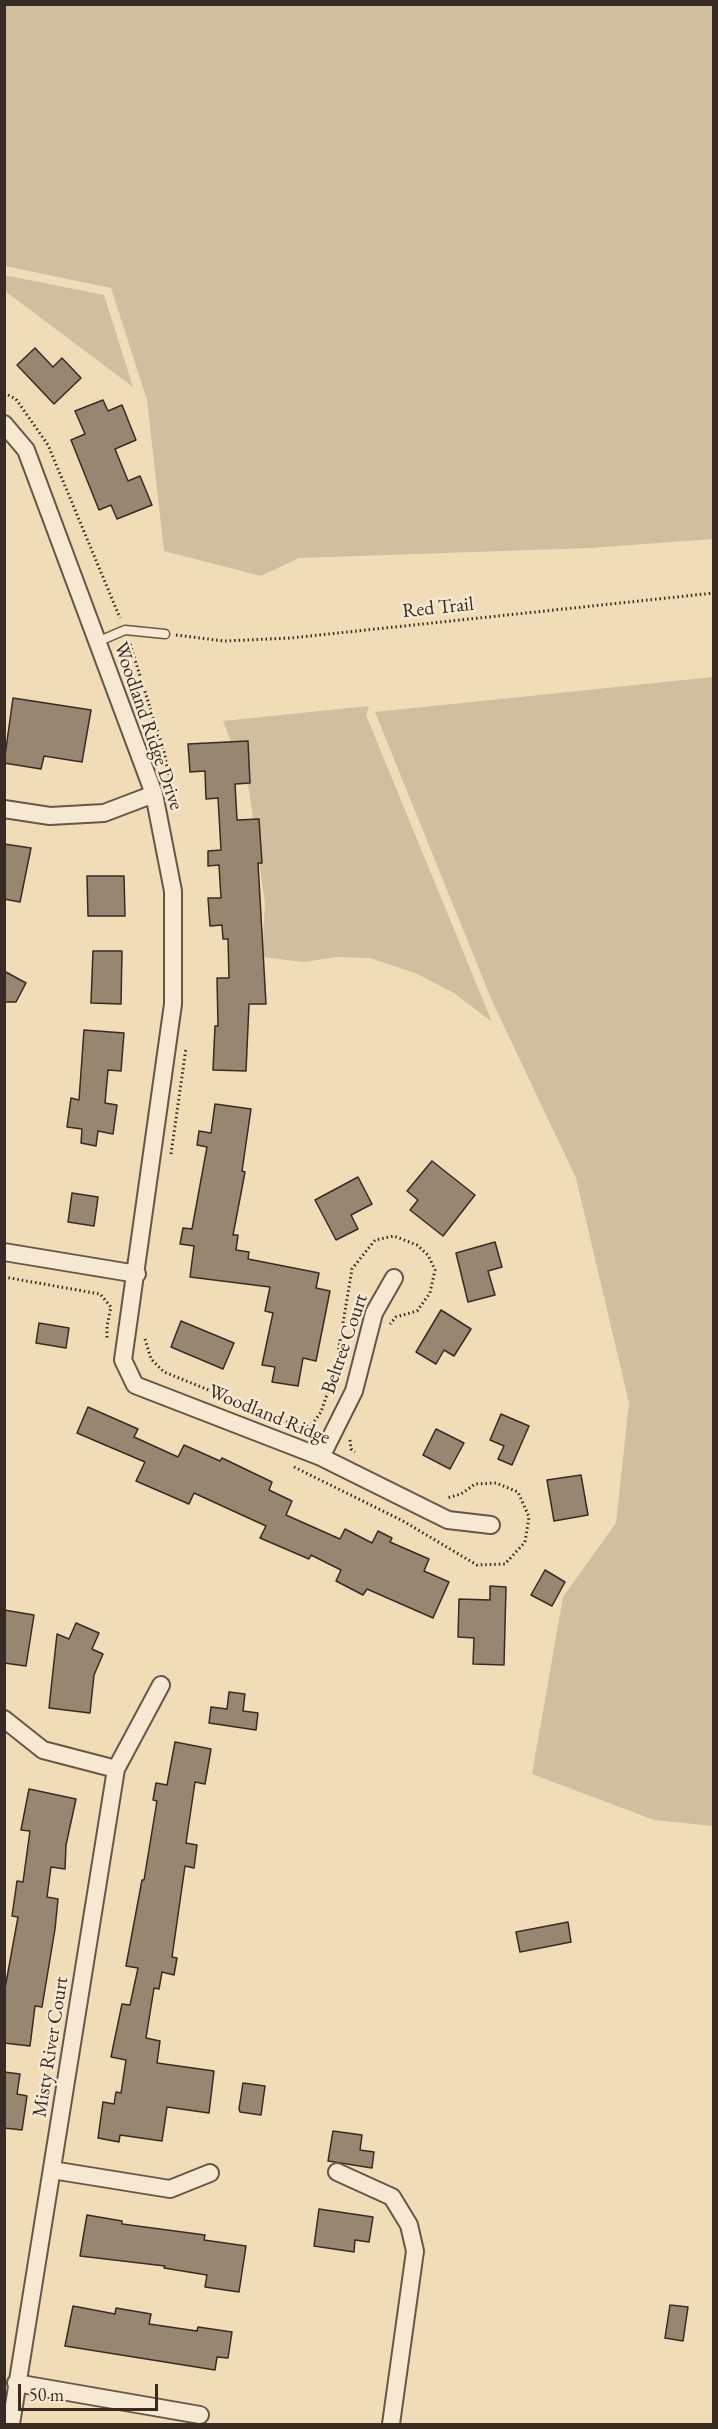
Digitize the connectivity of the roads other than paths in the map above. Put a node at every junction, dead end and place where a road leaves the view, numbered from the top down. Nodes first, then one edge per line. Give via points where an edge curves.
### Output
1 (4, 424) edge
2 (165, 634) road end
3 (97, 642) junction
4 (154, 794) junction
5 (4, 809) edge
6 (4, 1252) edge
7 (136, 1274) junction
8 (394, 1278) dead end
9 (321, 1457) junction
10 (491, 1525) dead end
11 (161, 1685) dead end
12 (4, 1719) edge
13 (117, 1769) junction
14 (52, 2170) junction
15 (337, 2172) dead end
16 (210, 2173) dead end
17 (16, 2383) junction
18 (200, 2415) dead end
19 (11, 2424) edge
20 (391, 2424) edge

1 - 3 street, Woodland Ridge Drive via 26,450
2 - 3 lane via 125,630
3 - 4 street, Woodland Ridge Drive
4 - 5 street via 104,813 50,816
4 - 7 street, Woodland Ridge Drive via 173,891 173,1004
6 - 7 street
7 - 9 street, Woodland Ridge via 123,1360 135,1385
8 - 9 street, Beltree Court via 374,1313 354,1391
9 - 10 street, Woodland Ridge via 448,1520
11 - 13 street, Misty River Court
12 - 13 street via 42,1750
13 - 14 street, Misty River Court
14 - 16 street via 170,2189
14 - 17 street, Misty River Court
15 - 20 street via 392,2197 409,2225 416,2251
17 - 18 street
17 - 19 street, Misty River Court

